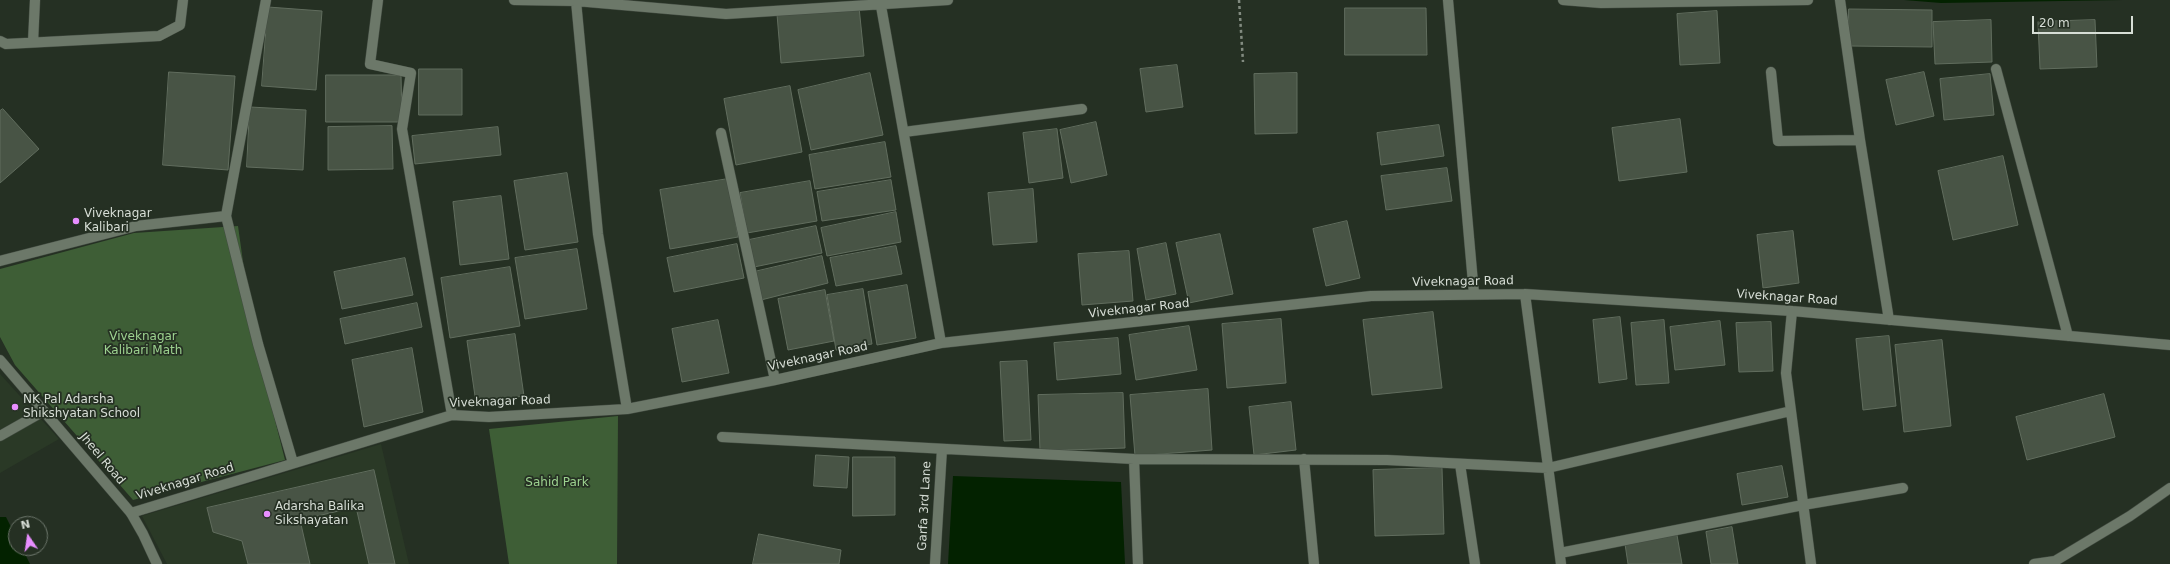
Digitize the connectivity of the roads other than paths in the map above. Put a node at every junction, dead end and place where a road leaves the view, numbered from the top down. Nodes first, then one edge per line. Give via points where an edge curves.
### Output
1 (35, 0) edge
2 (183, 0) edge
3 (266, 0) edge
4 (378, 0) edge
5 (514, 0) edge
6 (948, 0) edge
7 (1448, 0) edge
8 (1563, 0) edge
9 (1808, 0) edge
10 (1840, 0) edge
11 (576, 1) edge
12 (881, 6) junction
13 (0, 41) edge
14 (32, 42) junction
15 (1996, 70) dead end
16 (1771, 72) dead end
17 (1082, 109) dead end
18 (904, 132) junction
19 (721, 133) dead end
20 (1860, 140) junction
21 (226, 216) junction
22 (0, 261) edge
23 (1474, 294) junction
24 (1525, 294) junction
25 (1792, 311) junction
26 (1889, 320) junction
27 (2068, 336) junction
28 (941, 343) junction
29 (2170, 345) edge
30 (0, 360) edge
31 (775, 380) junction
32 (627, 408) junction
33 (44, 411) junction
34 (1791, 411) junction
35 (452, 415) junction
36 (0, 436) edge
37 (722, 437) dead end
38 (942, 449) junction
39 (1134, 459) junction
40 (1304, 459) junction
41 (293, 463) junction
42 (1460, 464) junction
43 (1548, 468) junction
44 (1903, 488) dead end
45 (2170, 488) edge
46 (1803, 505) junction
47 (130, 513) junction
48 (1560, 553) junction
49 (2065, 560) edge
50 (156, 564) edge
51 (935, 564) edge
52 (1138, 564) edge
53 (1314, 564) edge
54 (1475, 564) edge
55 (1561, 564) edge
56 (1811, 564) edge
57 (2034, 564) edge

1 - 14 street
2 - 14 street via 180,25 159,36
3 - 21 street
4 - 35 street via 370,64 410,73 402,129
5 - 11 street
6 - 12 street
7 - 23 street
8 - 9 street via 1601,3
10 - 20 street
11 - 12 street via 726,14
11 - 32 street via 598,234
12 - 18 street
13 - 14 street via 6,44
15 - 27 street
16 - 20 street via 1778,141
17 - 18 street
18 - 28 street
19 - 31 street
20 - 26 street
21 - 22 street via 136,226
21 - 41 street via 258,344
23 - 24 street, Viveknagar Road
23 - 28 street, Viveknagar Road via 1370,296
24 - 25 street, Viveknagar Road
24 - 43 street
25 - 26 street, Viveknagar Road
25 - 34 street via 1786,373
26 - 27 street, Viveknagar Road
27 - 29 street, Viveknagar Road
28 - 31 street, Viveknagar Road
30 - 33 street, Jheel Road
31 - 32 street, Viveknagar Road
32 - 35 street, Viveknagar Road via 490,417
33 - 36 street
33 - 47 street, Jheel Road
34 - 43 street
34 - 46 street
35 - 41 street, Viveknagar Road
37 - 38 street
38 - 39 street
38 - 51 street, Garfa 3rd Lane
39 - 40 street
39 - 52 street
40 - 42 street
40 - 53 street
41 - 47 street, Viveknagar Road
42 - 43 street
42 - 54 street
43 - 48 street
44 - 46 street
45 - 49 street
46 - 48 street
46 - 56 street
47 - 50 street, Jheel Road via 143,534
48 - 55 street
49 - 57 street

